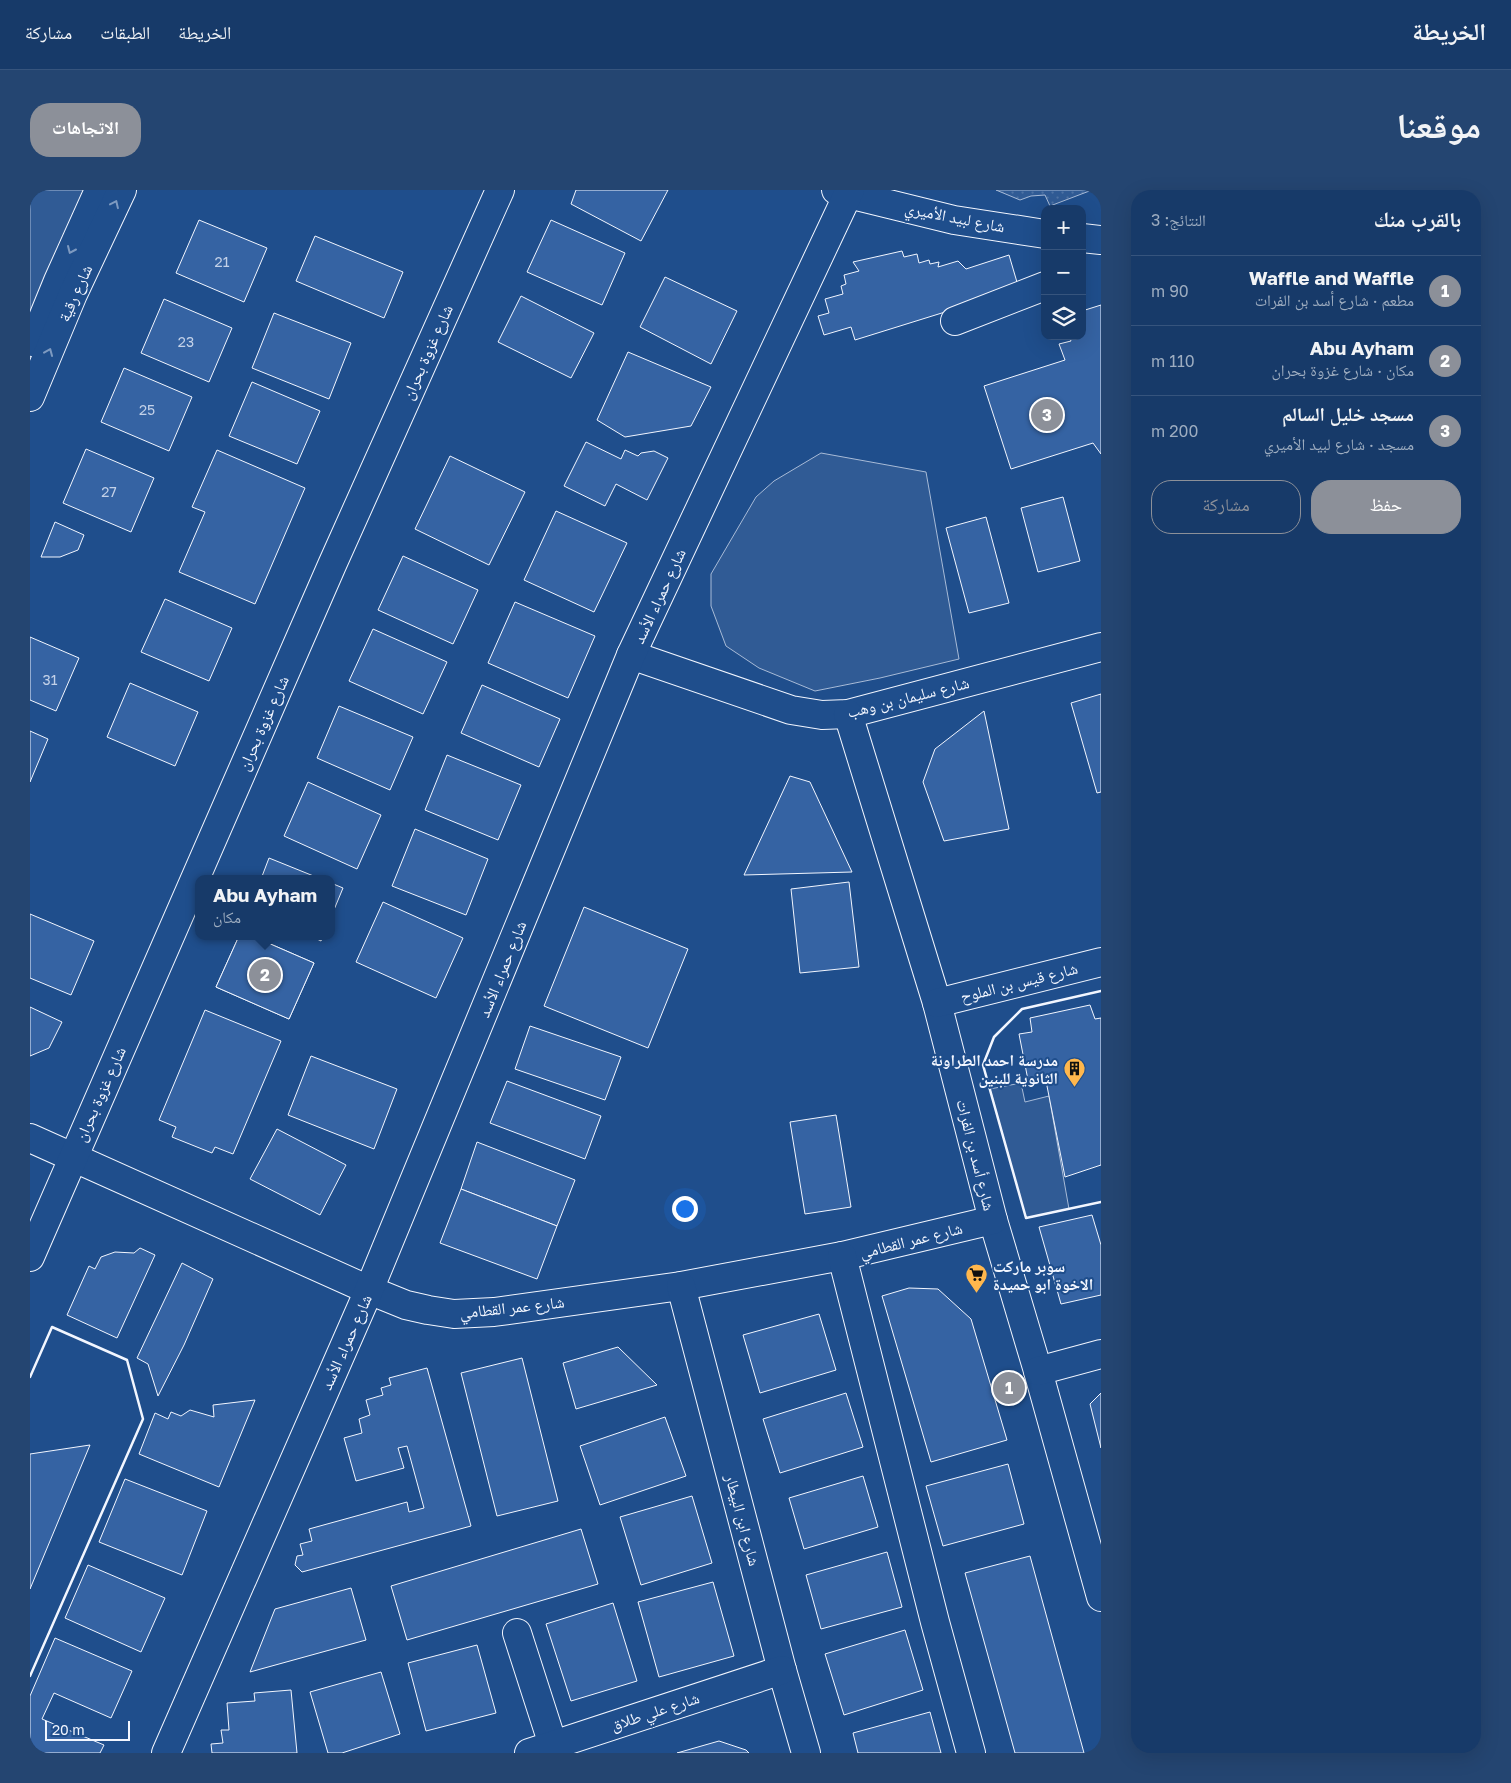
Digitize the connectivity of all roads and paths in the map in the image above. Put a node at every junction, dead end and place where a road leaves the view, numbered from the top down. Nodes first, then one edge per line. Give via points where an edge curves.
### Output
1 (99, 190) edge
2 (122, 190) edge
3 (500, 190) edge
4 (845, 192) edge
5 (1041, 233) edge
6 (1086, 238) edge
7 (1101, 240) edge
8 (1041, 288) edge
9 (954, 321) dead end
10 (30, 349) edge
11 (30, 397) edge
12 (1101, 647) edge
13 (631, 655) junction
14 (848, 714) junction
15 (196, 875) edge
16 (195, 878) edge
17 (1101, 962) edge
18 (937, 1003) junction
19 (30, 1138) edge
20 (73, 1156) junction
21 (993, 1220) junction
22 (842, 1256) junction
23 (30, 1257) edge
24 (681, 1286) junction
25 (369, 1290) junction
26 (1101, 1354) edge
27 (1038, 1371) junction
28 (1101, 1597) edge
29 (517, 1633) dead end
30 (782, 1670) junction
31 (541, 1749) edge
32 (166, 1753) edge
33 (806, 1753) edge
34 (971, 1753) edge

1 -> 10 street, شارع رقية
11 -> 2 street, شارع رقية
3 - 15 street, شارع غزوة بحران
4 - 5 street, شارع لبيد الأميري via 954,220
4 - 13 street, شارع حمراء الأسد
6 - 7 street
8 - 9 street
12 - 14 street, شارع سليمان بن وهب
13 - 14 street, شارع سليمان بن وهب via 791,710
13 - 25 street, شارع حمراء الأسد
14 - 18 street, شارع أسد بن الفرات
16 - 20 street, شارع غزوة بحران
17 - 18 street, شارع قيس بن الملوح
18 - 21 street, شارع أسد بن الفرات
19 - 20 street, شارع عمر القطامي
20 - 23 street, شارع غزوة بحران
20 - 25 street, شارع عمر القطامي
21 - 22 street, شارع عمر القطامي
21 - 27 street, شارع أسد بن الفرات
22 - 24 street, شارع عمر القطامي
22 - 34 street
24 - 25 street, شارع عمر القطامي via 494,1312 454,1314 406,1305
24 - 30 street, شارع ابن البيطار
25 - 32 street, شارع حمراء الأسد
26 - 27 street
27 - 28 street, شارع أسد بن الفرات
29 - 31 street
30 - 31 street, شارع علي طلاق
30 - 33 street, شارع ابن البيطار

